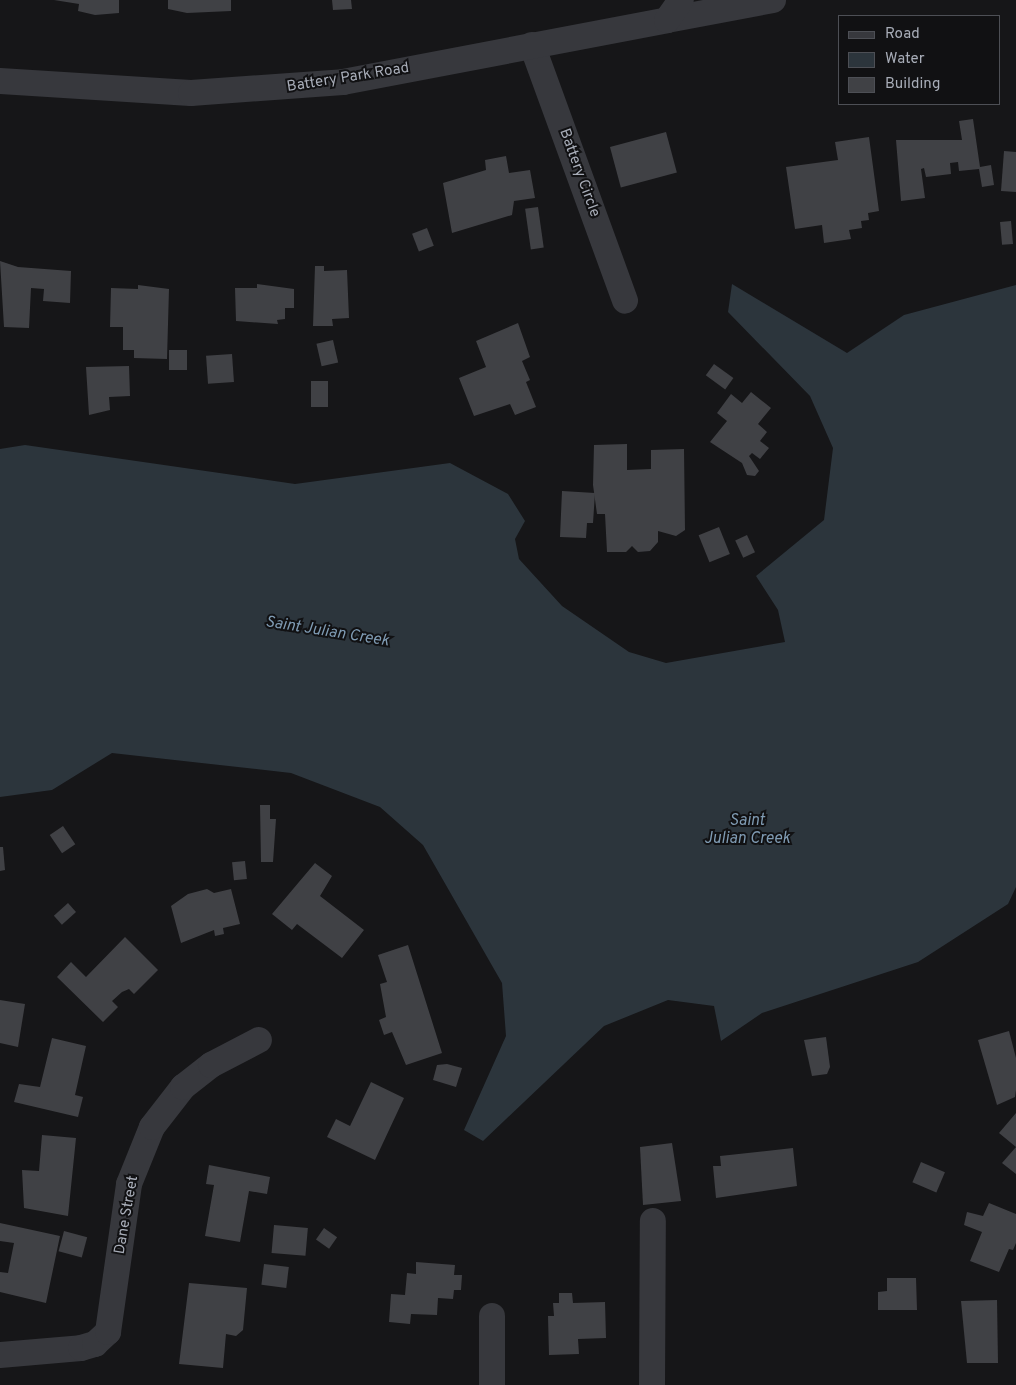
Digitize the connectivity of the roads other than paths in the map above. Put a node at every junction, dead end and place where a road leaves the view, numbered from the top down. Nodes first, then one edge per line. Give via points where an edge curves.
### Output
1 (773, 0) edge
2 (674, 10) edge
3 (532, 45) junction
4 (0, 81) edge
5 (625, 301) dead end
6 (259, 1040) dead end
7 (653, 1221) dead end
8 (492, 1316) dead end
9 (0, 1355) edge
10 (492, 1385) edge
11 (652, 1385) edge

1 - 2 street, Battery Park Road
2 - 3 street, Battery Park Road
3 - 4 street, Battery Park Road via 344,82 253,92 191,93
3 - 5 street, Battery Circle
6 - 9 street, Dane Street via 211,1064 183,1087 152,1127 129,1184 108,1332 95,1344 81,1348
7 - 11 street
8 - 10 street

